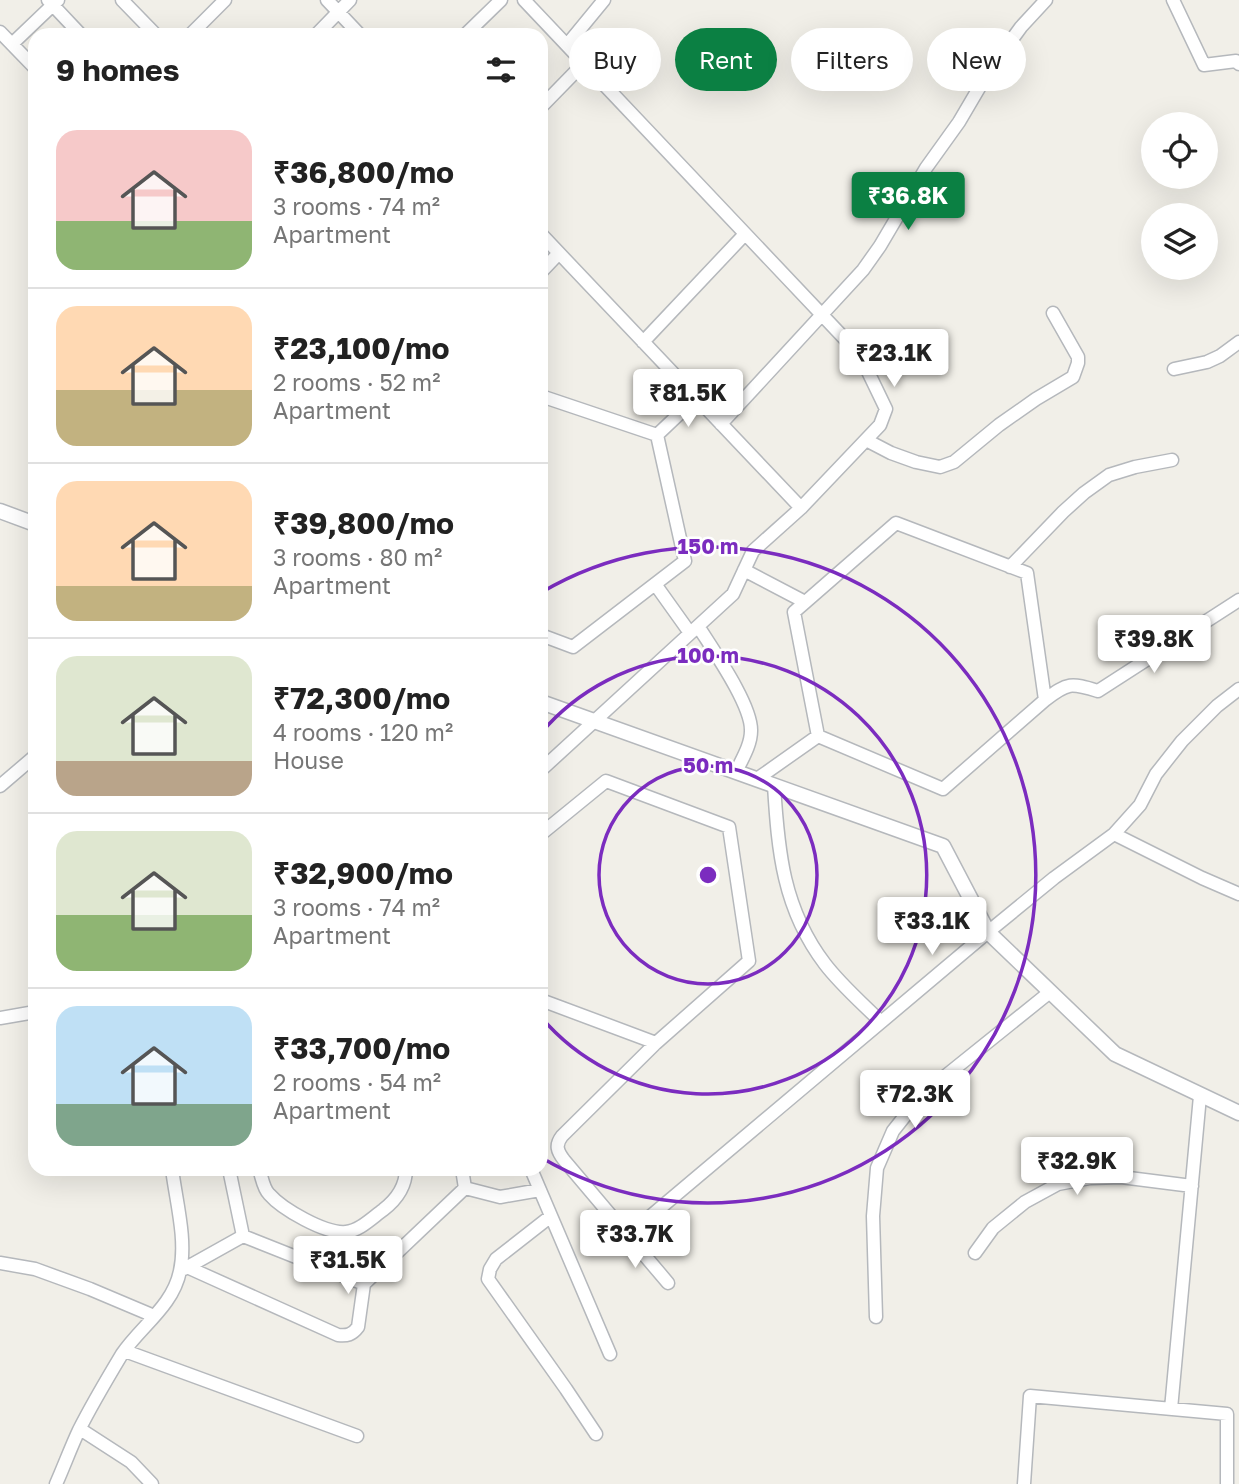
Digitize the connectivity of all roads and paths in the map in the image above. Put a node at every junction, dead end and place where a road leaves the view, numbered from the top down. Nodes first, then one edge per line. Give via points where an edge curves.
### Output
1 (122, 0) edge
2 (225, 0) edge
3 (327, 0) edge
4 (350, 0) edge
5 (501, 0) edge
6 (604, 0) edge
7 (1046, 0) edge
8 (1173, 0) edge
9 (52, 2) edge
10 (531, 3) edge
11 (339, 12) junction
12 (75, 28) edge
13 (149, 28) edge
14 (197, 28) edge
15 (323, 28) edge
16 (354, 28) edge
17 (472, 28) edge
18 (0, 32) edge
19 (12, 44) junction
20 (567, 45) joint
21 (28, 61) edge
22 (1239, 64) edge
23 (569, 78) edge
24 (610, 91) edge
25 (548, 100) edge
26 (745, 234) junction
27 (548, 241) edge
28 (559, 253) junction
29 (548, 265) edge
30 (1053, 313) dead end
31 (822, 316) junction
32 (643, 342) junction
33 (1239, 342) edge
34 (1174, 369) dead end
35 (548, 398) edge
36 (696, 398) junction
37 (721, 424) junction
38 (656, 435) junction
39 (866, 440) junction
40 (1172, 460) dead end
41 (800, 508) junction
42 (0, 512) edge
43 (28, 522) edge
44 (1010, 567) junction
45 (744, 570) junction
46 (655, 584) junction
47 (1239, 600) edge
48 (805, 603) junction
49 (694, 629) junction
50 (548, 638) edge
51 (1239, 688) edge
52 (1045, 700) junction
53 (548, 704) edge
54 (595, 720) junction
55 (818, 736) junction
56 (28, 762) edge
57 (548, 764) edge
58 (736, 772) junction
59 (758, 779) junction
60 (774, 785) junction
61 (0, 786) edge
62 (548, 828) edge
63 (1114, 834) junction
64 (1239, 894) edge
65 (988, 932) junction
66 (1050, 992) junction
67 (548, 1003) edge
68 (28, 1013) edge
69 (0, 1018) edge
70 (881, 1022) junction
71 (656, 1042) junction
72 (1200, 1096) junction
73 (1239, 1112) edge
74 (173, 1176) edge
75 (230, 1176) edge
76 (261, 1176) edge
77 (405, 1176) edge
78 (463, 1176) edge
79 (534, 1176) edge
80 (1192, 1186) junction
81 (465, 1188) junction
82 (540, 1190) junction
83 (551, 1216) junction
84 (243, 1236) junction
85 (627, 1236) junction
86 (975, 1253) dead end
87 (0, 1263) edge
88 (184, 1269) junction
89 (668, 1283) dead end
90 (364, 1284) junction
91 (154, 1316) junction
92 (876, 1317) dead end
93 (125, 1351) junction
94 (610, 1354) dead end
95 (1171, 1409) junction
96 (79, 1429) junction
97 (596, 1434) dead end
98 (357, 1436) dead end
99 (55, 1484) edge
100 (152, 1484) edge
101 (1024, 1484) edge
102 (1227, 1484) edge

1 - 13 street
2 - 14 street
3 - 11 street
4 - 11 street
5 - 17 street
6 - 20 street
7 - 31 street via 989,71 863,270
8 - 22 street via 1204,65
9 - 12 street
9 - 19 street
10 - 20 street
11 - 15 street
11 - 16 street
18 - 19 street
19 - 21 street
23 - 25 street
24 - 26 street
26 - 31 street
26 - 32 street
27 - 28 street
28 - 29 street
28 - 32 street
30 - 39 street via 1078,357 1073,377 999,425 954,462 940,467 916,462
31 - 37 street
31 - 39 street via 860,355 886,409 880,425
32 - 36 street
33 - 34 street via 1208,362
35 - 38 street
36 - 37 street
36 - 38 street
37 - 41 street
38 - 46 street via 685,561
39 - 41 street
40 - 44 street via 1109,475 1063,512
41 - 45 street via 753,551
42 - 43 street
44 - 48 street via 896,523
44 - 52 street via 1027,573
45 - 48 street
45 - 49 street via 733,594
46 - 49 street
46 - 50 street via 573,647
47 - 52 street via 1098,691 1077,685 1062,687
48 - 55 street via 794,612
49 - 54 street
49 - 58 street via 740,695 750,718 751,734
51 - 63 street via 1182,741 1156,774 1140,805
52 - 55 street via 943,789
53 - 54 street
54 - 57 street
54 - 58 street
55 - 59 street
56 - 61 street
58 - 59 street
59 - 60 street
60 - 65 street via 943,846
60 - 70 street via 777,841 802,930 826,965
62 - 71 street via 606,781 729,827 749,961
63 - 64 street
63 - 65 street
65 - 66 street
65 - 70 street
66 - 72 street via 1115,1054
66 - 92 street via 943,1078 893,1131 877,1168 873,1216
67 - 71 street
68 - 69 street
70 - 85 street
71 - 85 street via 558,1142 560,1154
72 - 73 street
72 - 80 street
74 - 88 street
75 - 84 street
76 - 77 street via 267,1193 286,1208 330,1231 347,1232 388,1206
78 - 81 street
79 - 82 street
80 - 86 street via 1121,1177 1058,1184 1025,1202 993,1228
80 - 95 street
81 - 82 street via 500,1197
81 - 90 street
82 - 83 street
83 - 94 street
83 - 97 street via 496,1259 488,1279
84 - 88 street
84 - 90 street
85 - 89 street
87 - 91 street via 35,1269
88 - 90 street via 346,1336 358,1327
88 - 91 street
91 - 93 street
93 - 96 street
93 - 98 street
95 - 101 street via 1030,1396
95 - 102 street via 1227,1414
96 - 99 street
96 - 100 street via 131,1462

